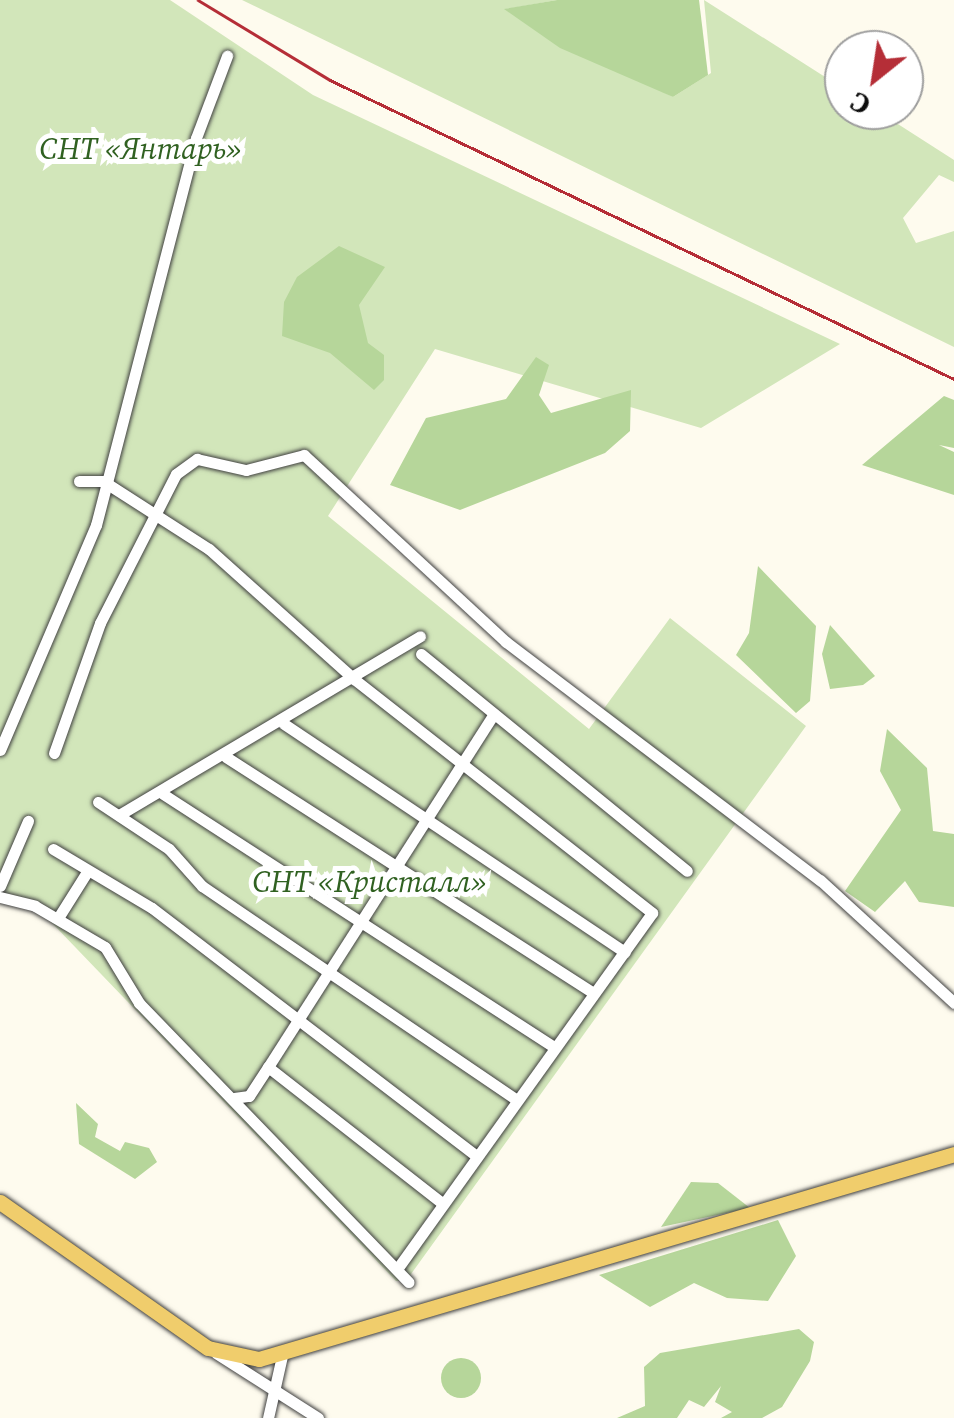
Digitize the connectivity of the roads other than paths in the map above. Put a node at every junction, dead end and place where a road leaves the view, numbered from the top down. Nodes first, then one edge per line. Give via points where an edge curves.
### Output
1 (227, 56) dead end
2 (79, 481) dead end
3 (104, 481) junction
4 (156, 514) junction
5 (420, 636) dead end
6 (421, 654) dead end
7 (354, 679) junction
8 (494, 714) junction
9 (284, 724) junction
10 (0, 750) edge
11 (54, 753) dead end
12 (226, 757) junction
13 (461, 760) junction
14 (163, 794) junction
15 (98, 802) dead end
16 (119, 815) junction
17 (424, 817) junction
18 (28, 820) dead end
19 (53, 849) dead end
20 (390, 869) junction
21 (687, 871) dead end
22 (88, 872) junction
23 (0, 886) edge
24 (0, 897) edge
25 (360, 917) junction
26 (58, 918) junction
27 (624, 952) junction
28 (328, 969) junction
29 (593, 994) junction
30 (954, 1003) edge
31 (298, 1018) junction
32 (553, 1046) junction
33 (268, 1068) junction
34 (234, 1098) junction
35 (516, 1099) junction
36 (954, 1154) edge
37 (475, 1155) junction
38 (0, 1202) edge
39 (442, 1203) junction
40 (400, 1265) junction
41 (408, 1282) dead end
42 (208, 1348) junction
43 (282, 1356) junction
44 (274, 1389) junction
45 (268, 1418) edge
46 (318, 1418) edge

1 - 3 street
2 - 3 street
3 - 4 street
3 - 10 street via 96,525
4 - 7 street
4 - 11 street via 100,622
4 - 30 street via 176,474 198,459 246,470 293,456 321,464 469,611 740,828 820,880
5 - 7 street
6 - 8 street
7 - 9 street
7 - 13 street
8 - 13 street
8 - 21 street
9 - 12 street
9 - 17 street
12 - 14 street
12 - 20 street
13 - 17 street
13 - 27 street via 652,913
14 - 16 street
14 - 25 street
15 - 16 street
16 - 28 street via 170,849 202,886
17 - 20 street
17 - 27 street
18 - 23 street
19 - 22 street
20 - 25 street
20 - 29 street
22 - 26 street
22 - 31 street via 152,908
24 - 26 street
25 - 28 street
25 - 32 street
26 - 34 street via 105,947 140,1003
27 - 29 street
28 - 31 street
28 - 35 street
29 - 32 street
31 - 33 street
31 - 37 street
32 - 35 street
33 - 34 street via 249,1096
33 - 39 street
34 - 40 street
35 - 37 street
36 - 43 main road
37 - 39 street
38 - 42 main road
39 - 40 street
40 - 41 street
42 - 43 main road
42 - 44 street
43 - 44 street
44 - 45 street
44 - 46 street

